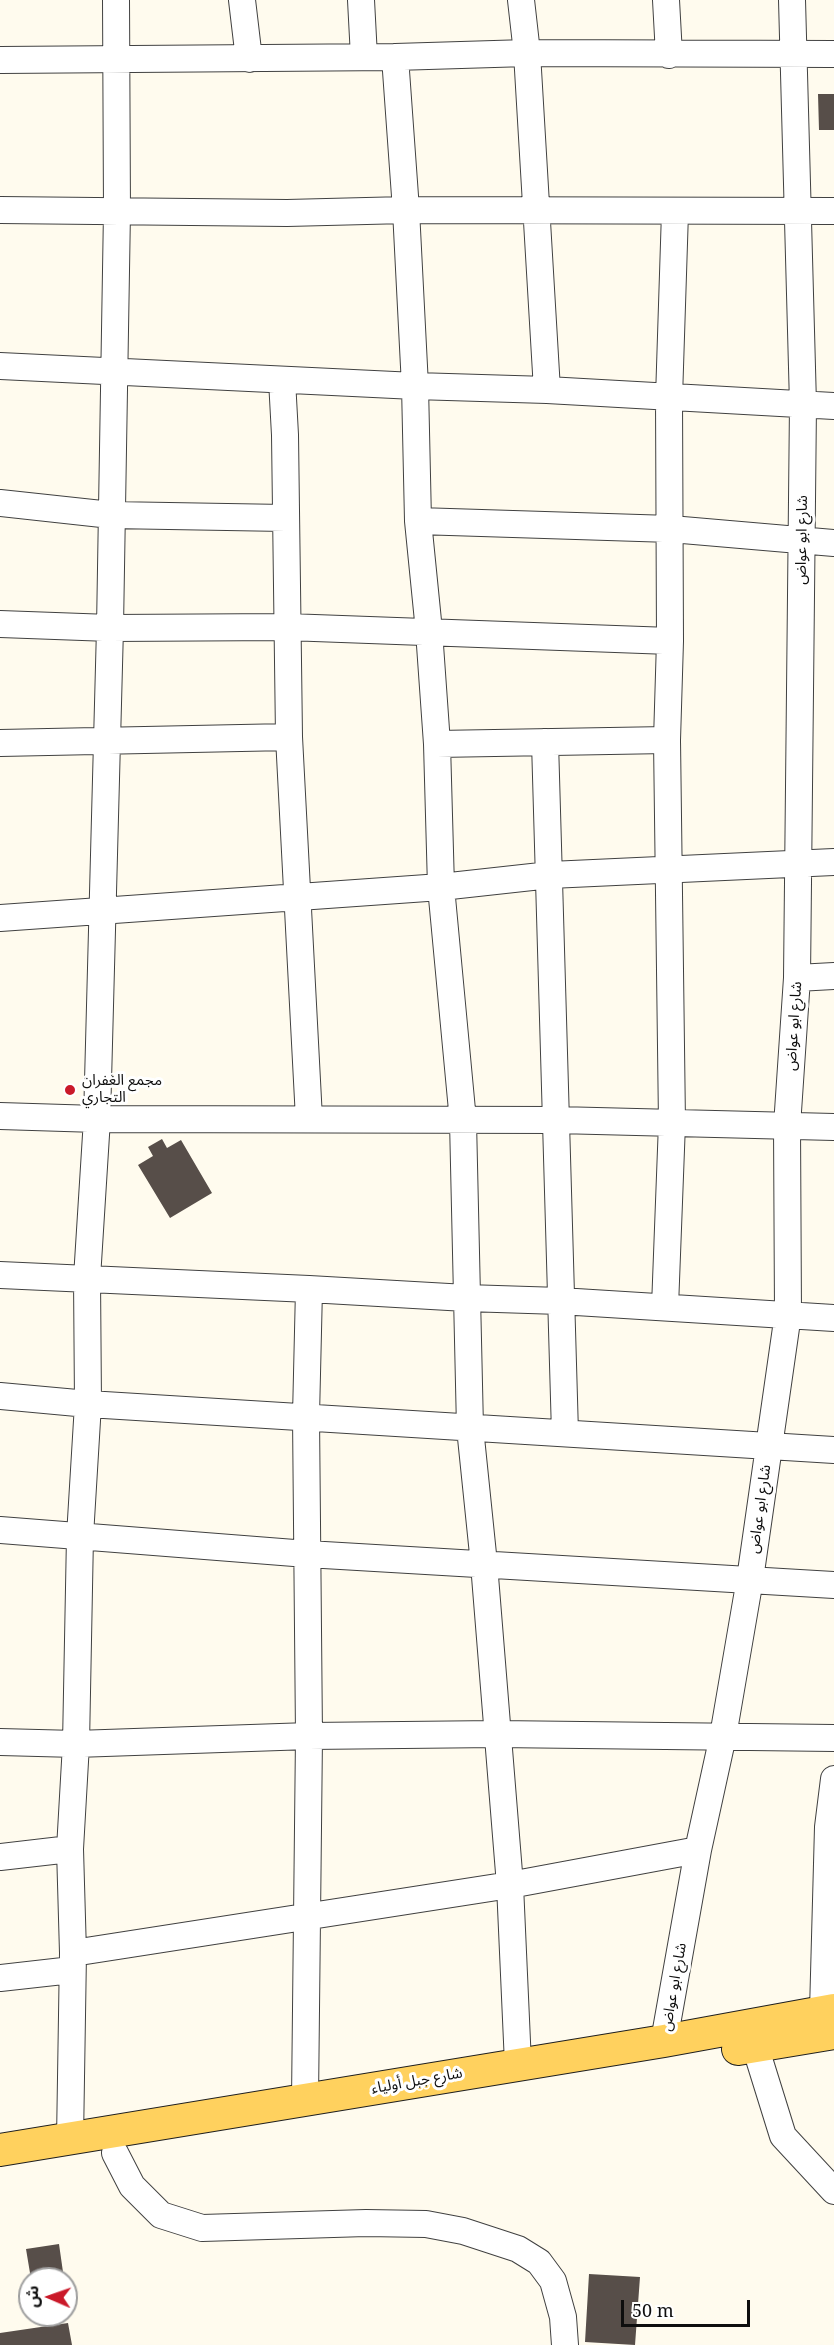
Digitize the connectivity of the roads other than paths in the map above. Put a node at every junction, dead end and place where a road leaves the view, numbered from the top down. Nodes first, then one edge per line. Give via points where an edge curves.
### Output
1 (116, 0) edge
2 (242, 0) edge
3 (361, 0) edge
4 (521, 0) edge
5 (666, 0) edge
6 (792, 0) edge
7 (527, 53) junction
8 (834, 54) edge
9 (669, 55) junction
10 (795, 55) junction
11 (364, 57) junction
12 (395, 57) junction
13 (115, 58) junction
14 (249, 59) junction
15 (0, 60) edge
16 (0, 210) edge
17 (406, 210) junction
18 (117, 211) junction
19 (536, 211) junction
20 (799, 211) junction
21 (834, 211) edge
22 (675, 212) junction
23 (0, 366) edge
24 (112, 372) junction
25 (282, 380) junction
26 (415, 386) junction
27 (547, 390) junction
28 (669, 398) junction
29 (803, 404) junction
30 (834, 406) edge
31 (0, 503) edge
32 (111, 515) junction
33 (285, 518) junction
34 (418, 521) junction
35 (671, 530) junction
36 (802, 542) junction
37 (834, 543) edge
38 (0, 624) edge
39 (287, 627) junction
40 (110, 628) junction
41 (429, 631) junction
42 (670, 641) junction
43 (289, 737) junction
44 (667, 740) junction
45 (105, 741) junction
46 (545, 742) junction
47 (0, 743) edge
48 (437, 744) junction
49 (799, 862) junction
50 (834, 862) edge
51 (668, 868) junction
52 (550, 875) junction
53 (441, 887) junction
54 (298, 898) junction
55 (101, 912) junction
56 (0, 918) edge
57 (834, 976) edge
58 (797, 978) junction
59 (0, 1116) edge
60 (97, 1119) junction
61 (309, 1119) junction
62 (557, 1120) junction
63 (463, 1121) junction
64 (672, 1123) junction
65 (787, 1126) junction
66 (834, 1127) edge
67 (0, 1275) edge
68 (87, 1278) junction
69 (309, 1289) junction
70 (466, 1298) junction
71 (560, 1300) junction
72 (665, 1307) junction
73 (788, 1314) junction
74 (834, 1318) edge
75 (0, 1396) edge
76 (88, 1404) junction
77 (306, 1416) junction
78 (470, 1428) junction
79 (565, 1433) junction
80 (770, 1446) junction
81 (834, 1450) edge
82 (0, 1530) edge
83 (80, 1536) junction
84 (307, 1554) junction
85 (484, 1564) junction
86 (750, 1579) junction
87 (834, 1585) edge
88 (497, 1734) junction
89 (309, 1736) junction
90 (723, 1736) junction
91 (834, 1738) edge
92 (0, 1742) edge
93 (76, 1744) junction
94 (834, 1779) edge
95 (831, 1827) edge
96 (70, 1849) junction
97 (698, 1850) junction
98 (0, 1857) edge
99 (510, 1885) junction
100 (308, 1916) junction
101 (73, 1962) junction
102 (0, 1978) edge
103 (830, 2018) edge
104 (664, 2040) junction
105 (754, 2046) junction
106 (518, 2064) junction
107 (305, 2100) junction
108 (70, 2139) junction
109 (0, 2150) edge
110 (115, 2153) junction
111 (0, 2172) edge
112 (834, 2191) edge
113 (565, 2345) edge

1 - 13 street
2 - 14 street
3 - 11 street
4 - 7 street
5 - 9 street
6 - 10 street, شارع ابو عواض
7 - 9 street
7 - 12 street
7 - 19 street
8 - 10 street
9 - 10 street
10 - 20 street, شارع ابو عواض
11 - 12 street
11 - 14 street
12 - 17 street
13 - 14 street
13 - 15 street
13 - 18 street
16 - 18 street
17 - 18 street
17 - 19 street
17 - 26 street
18 - 24 street
19 - 22 street
19 - 27 street
20 - 21 street
20 - 22 street
20 - 29 street, شارع ابو عواض
22 - 28 street
23 - 24 street
24 - 25 street
24 - 32 street
25 - 26 street
25 - 33 street
26 - 27 street
26 - 34 street
27 - 28 street
28 - 29 street
28 - 35 street
29 - 30 street
29 - 36 street, شارع ابو عواض
31 - 32 street
32 - 33 street
32 - 40 street
33 - 39 street
34 - 35 street
34 - 41 street
35 - 36 street
35 - 42 street
36 - 37 street
36 - 49 street, شارع ابو عواض
38 - 40 street
39 - 40 street
39 - 41 street
39 - 43 street
40 - 45 street
41 - 42 street
41 - 48 street
42 - 44 street
43 - 45 street
43 - 54 street
44 - 46 street
44 - 51 street
45 - 47 street
45 - 55 street
46 - 48 street
46 - 52 street
48 - 53 street
49 - 50 street
49 - 51 street
49 - 58 street, شارع ابو عواض
51 - 52 street
51 - 64 street
52 - 53 street
52 - 62 street
53 - 54 street
53 - 63 street
54 - 55 street
54 - 61 street
55 - 56 street
55 - 60 street
57 - 58 street
58 - 65 street, شارع ابو عواض
59 - 60 street
60 - 61 street
60 - 68 street
61 - 63 street
62 - 63 street
62 - 64 street
62 - 71 street
63 - 70 street
64 - 65 street
64 - 72 street
65 - 66 street
65 - 73 street, شارع ابو عواض
67 - 68 street
68 - 69 street
68 - 76 street
69 - 70 street
69 - 77 street
70 - 71 street
70 - 78 street
71 - 72 street
71 - 79 street
72 - 73 street
73 - 74 street
73 - 80 street, شارع ابو عواض
75 - 76 street
76 - 77 street
76 - 83 street
77 - 78 street
77 - 84 street
78 - 79 street
78 - 85 street
79 - 80 street
80 - 81 street
80 - 86 street, شارع ابو عواض
82 - 83 street
83 - 84 street
83 - 93 street
84 - 85 street
84 - 89 street
85 - 86 street
85 - 88 street
86 - 87 street
86 - 90 street, شارع ابو عواض
88 - 89 street
88 - 90 street
88 - 99 street
89 - 93 street
89 - 100 street
90 - 91 street
90 - 97 street, شارع ابو عواض
92 - 93 street
93 - 96 street
94 - 95 street
95 - 103 street
96 - 98 street
96 - 101 street
97 - 99 street
97 - 104 street, شارع ابو عواض
99 - 100 street
99 - 106 street
100 - 101 street
100 - 107 street
101 - 102 street
101 - 108 street
103 - 104 main road, شارع جبل أولياء
103 - 105 main road, شارع جبل أولياء
104 - 106 main road, شارع جبل أولياء
105 - 110 main road, شارع جبل أولياء
105 - 112 street via 783,2136
106 - 107 main road, شارع جبل أولياء
107 - 108 main road, شارع جبل أولياء
108 - 109 main road, شارع جبل أولياء
110 - 111 main road, شارع جبل أولياء
110 - 113 street via 132,2187 161,2215 202,2228 426,2224 463,2231 518,2250 539,2262 553,2281 563,2317

